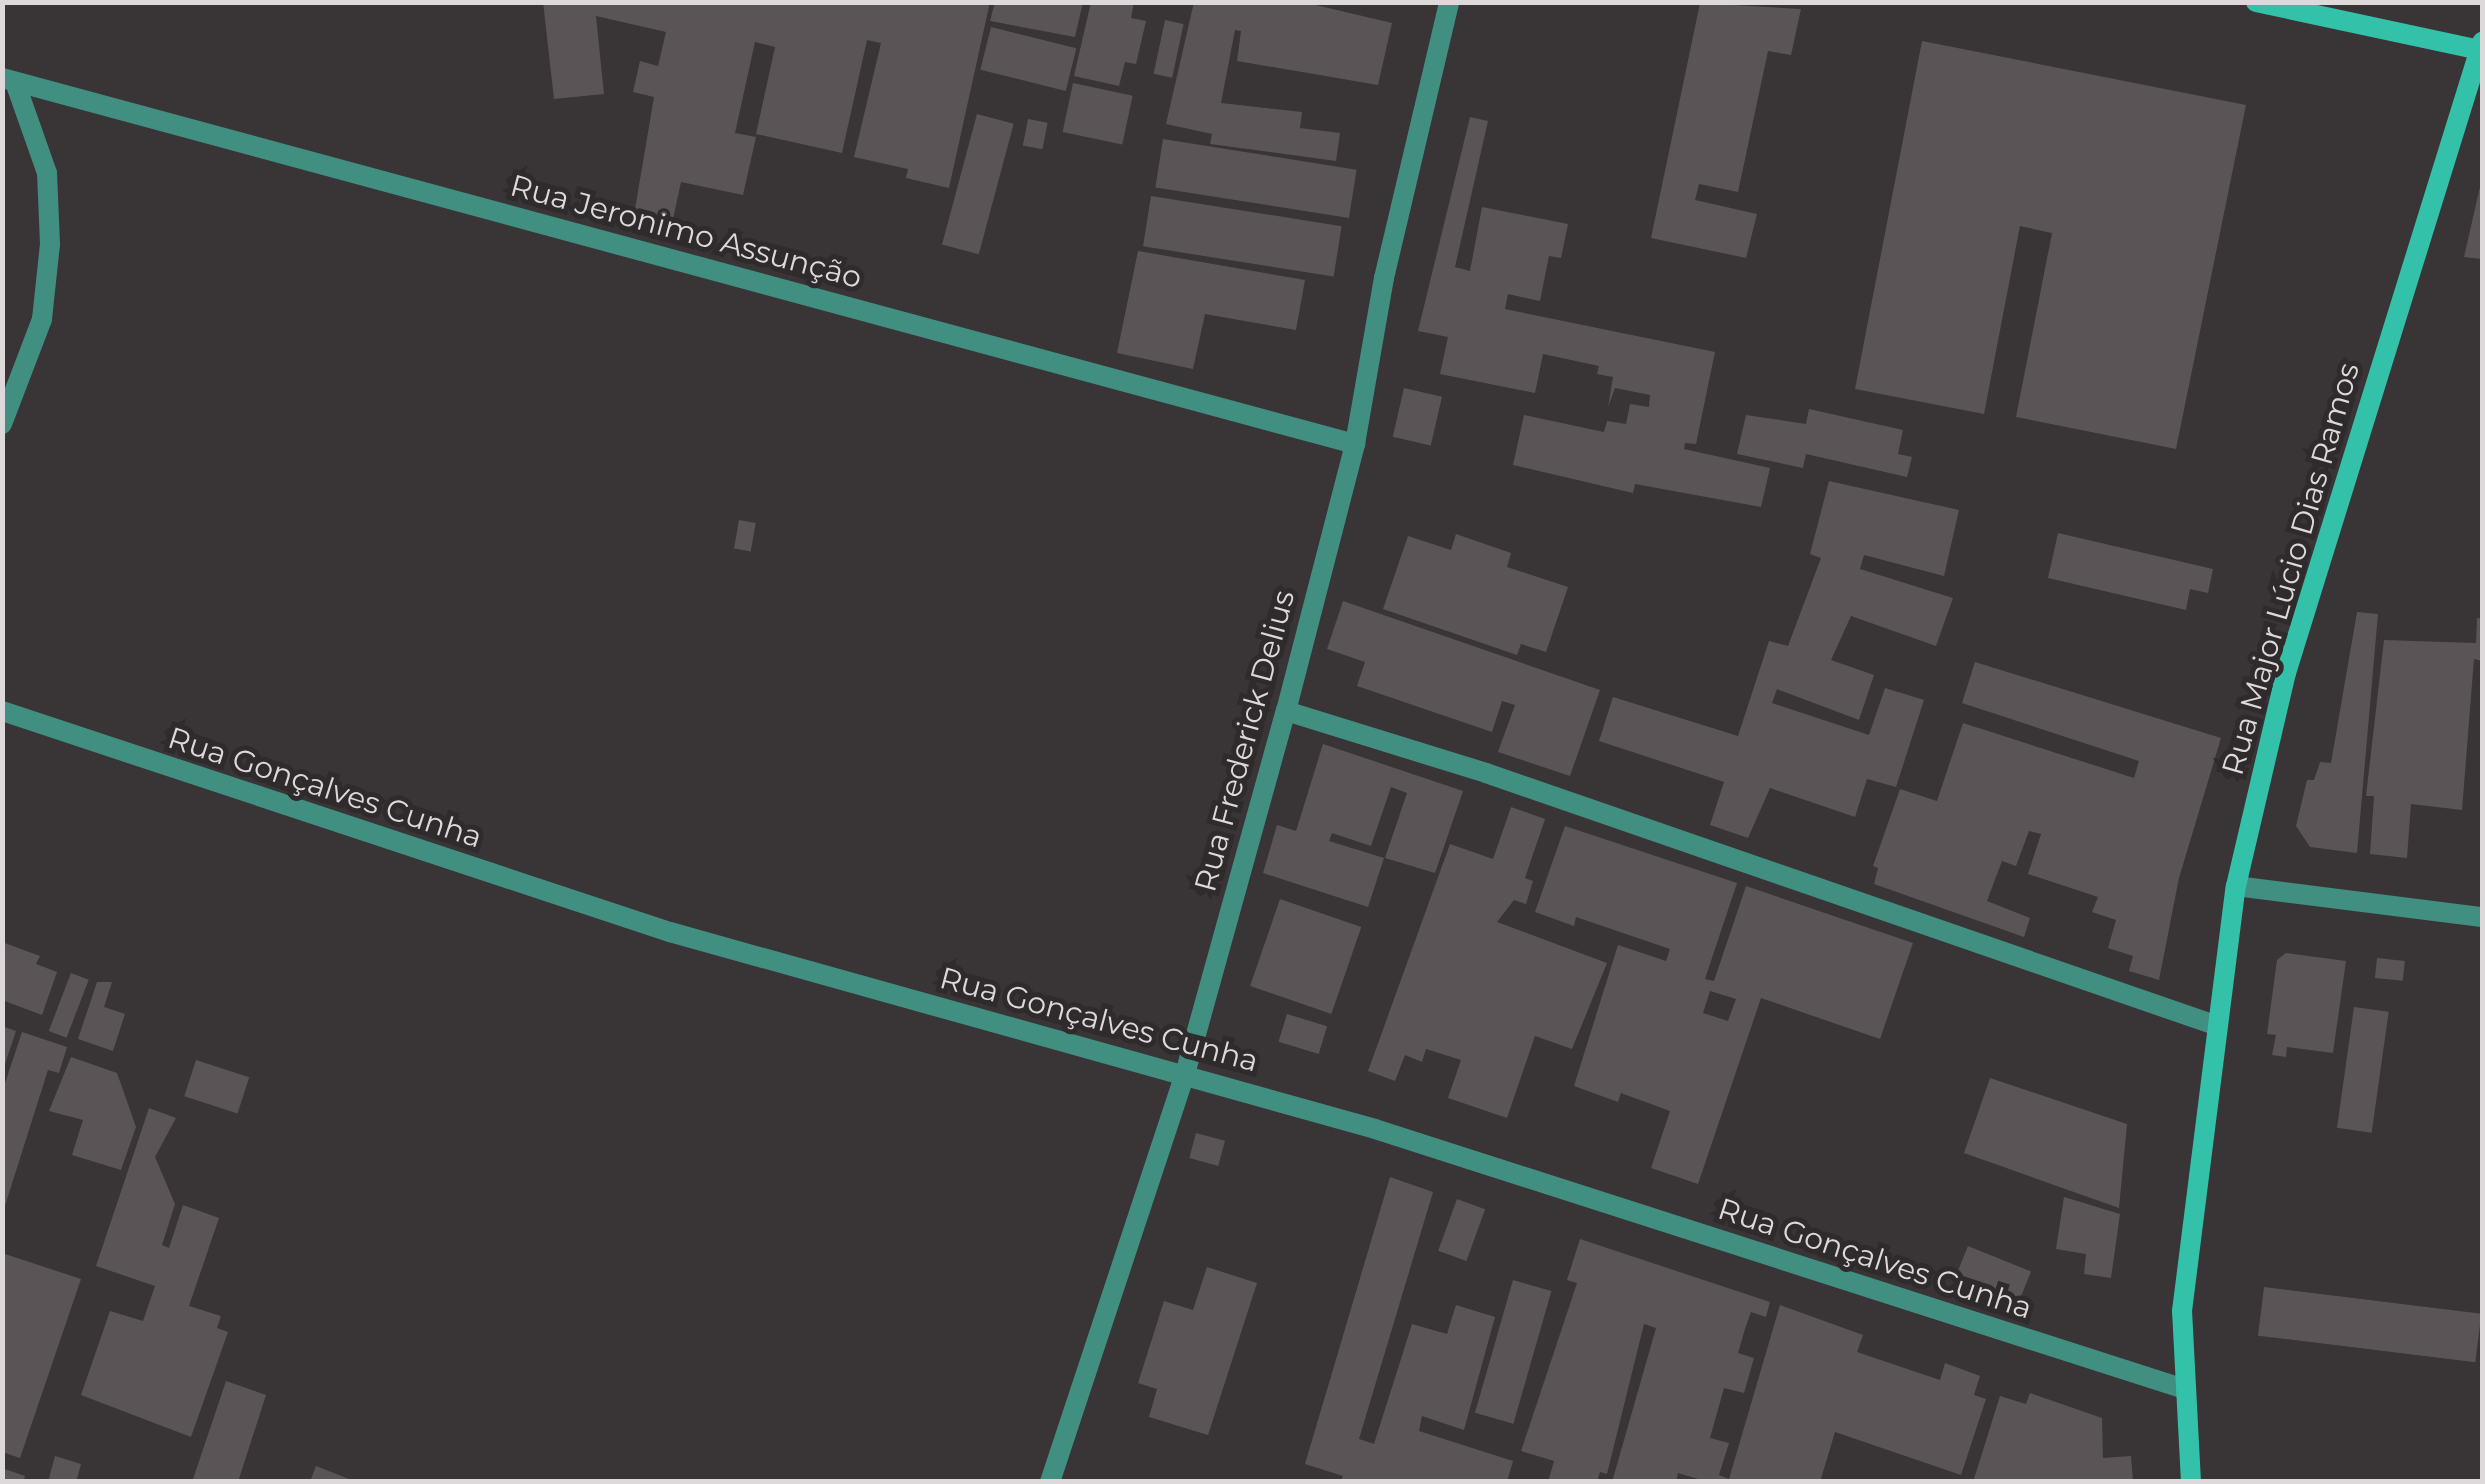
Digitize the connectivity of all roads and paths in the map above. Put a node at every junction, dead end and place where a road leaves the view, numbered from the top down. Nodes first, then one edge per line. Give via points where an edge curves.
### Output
1 (1450, 2) edge
2 (2256, 2) edge
3 (2481, 46) edge
4 (9, 80) edge
5 (2, 424) edge
6 (1355, 444) junction
7 (2, 711) edge
8 (1286, 712) junction
9 (2236, 886) junction
10 (2482, 917) edge
11 (2215, 1025) junction
12 (1184, 1074) junction
13 (2181, 1388) junction
14 (1050, 1482) edge
15 (2190, 1482) edge

1 - 6 street, Rua Frederick Delius via 1384,278
2 - 3 main road
3 - 9 main road, Rua Major Lúcio Dias Ramos via 2286,674
4 - 5 street via 48,174 50,244 42,318
4 - 6 street, Rua Jeronimo Assunção
6 - 8 street, Rua Frederick Delius
7 - 12 street, Rua Gonçalves Cunha via 670,932
8 - 11 street via 1486,773
8 - 12 street, Rua Frederick Delius
9 - 10 street
9 - 11 main road, Rua Major Lúcio Dias Ramos
11 - 13 main road, Rua Major Lúcio Dias Ramos via 2192,1198
12 - 13 street, Rua Gonçalves Cunha
12 - 14 street, Rua Frederick Delius
13 - 15 main road, Rua Major Lúcio Dias Ramos

